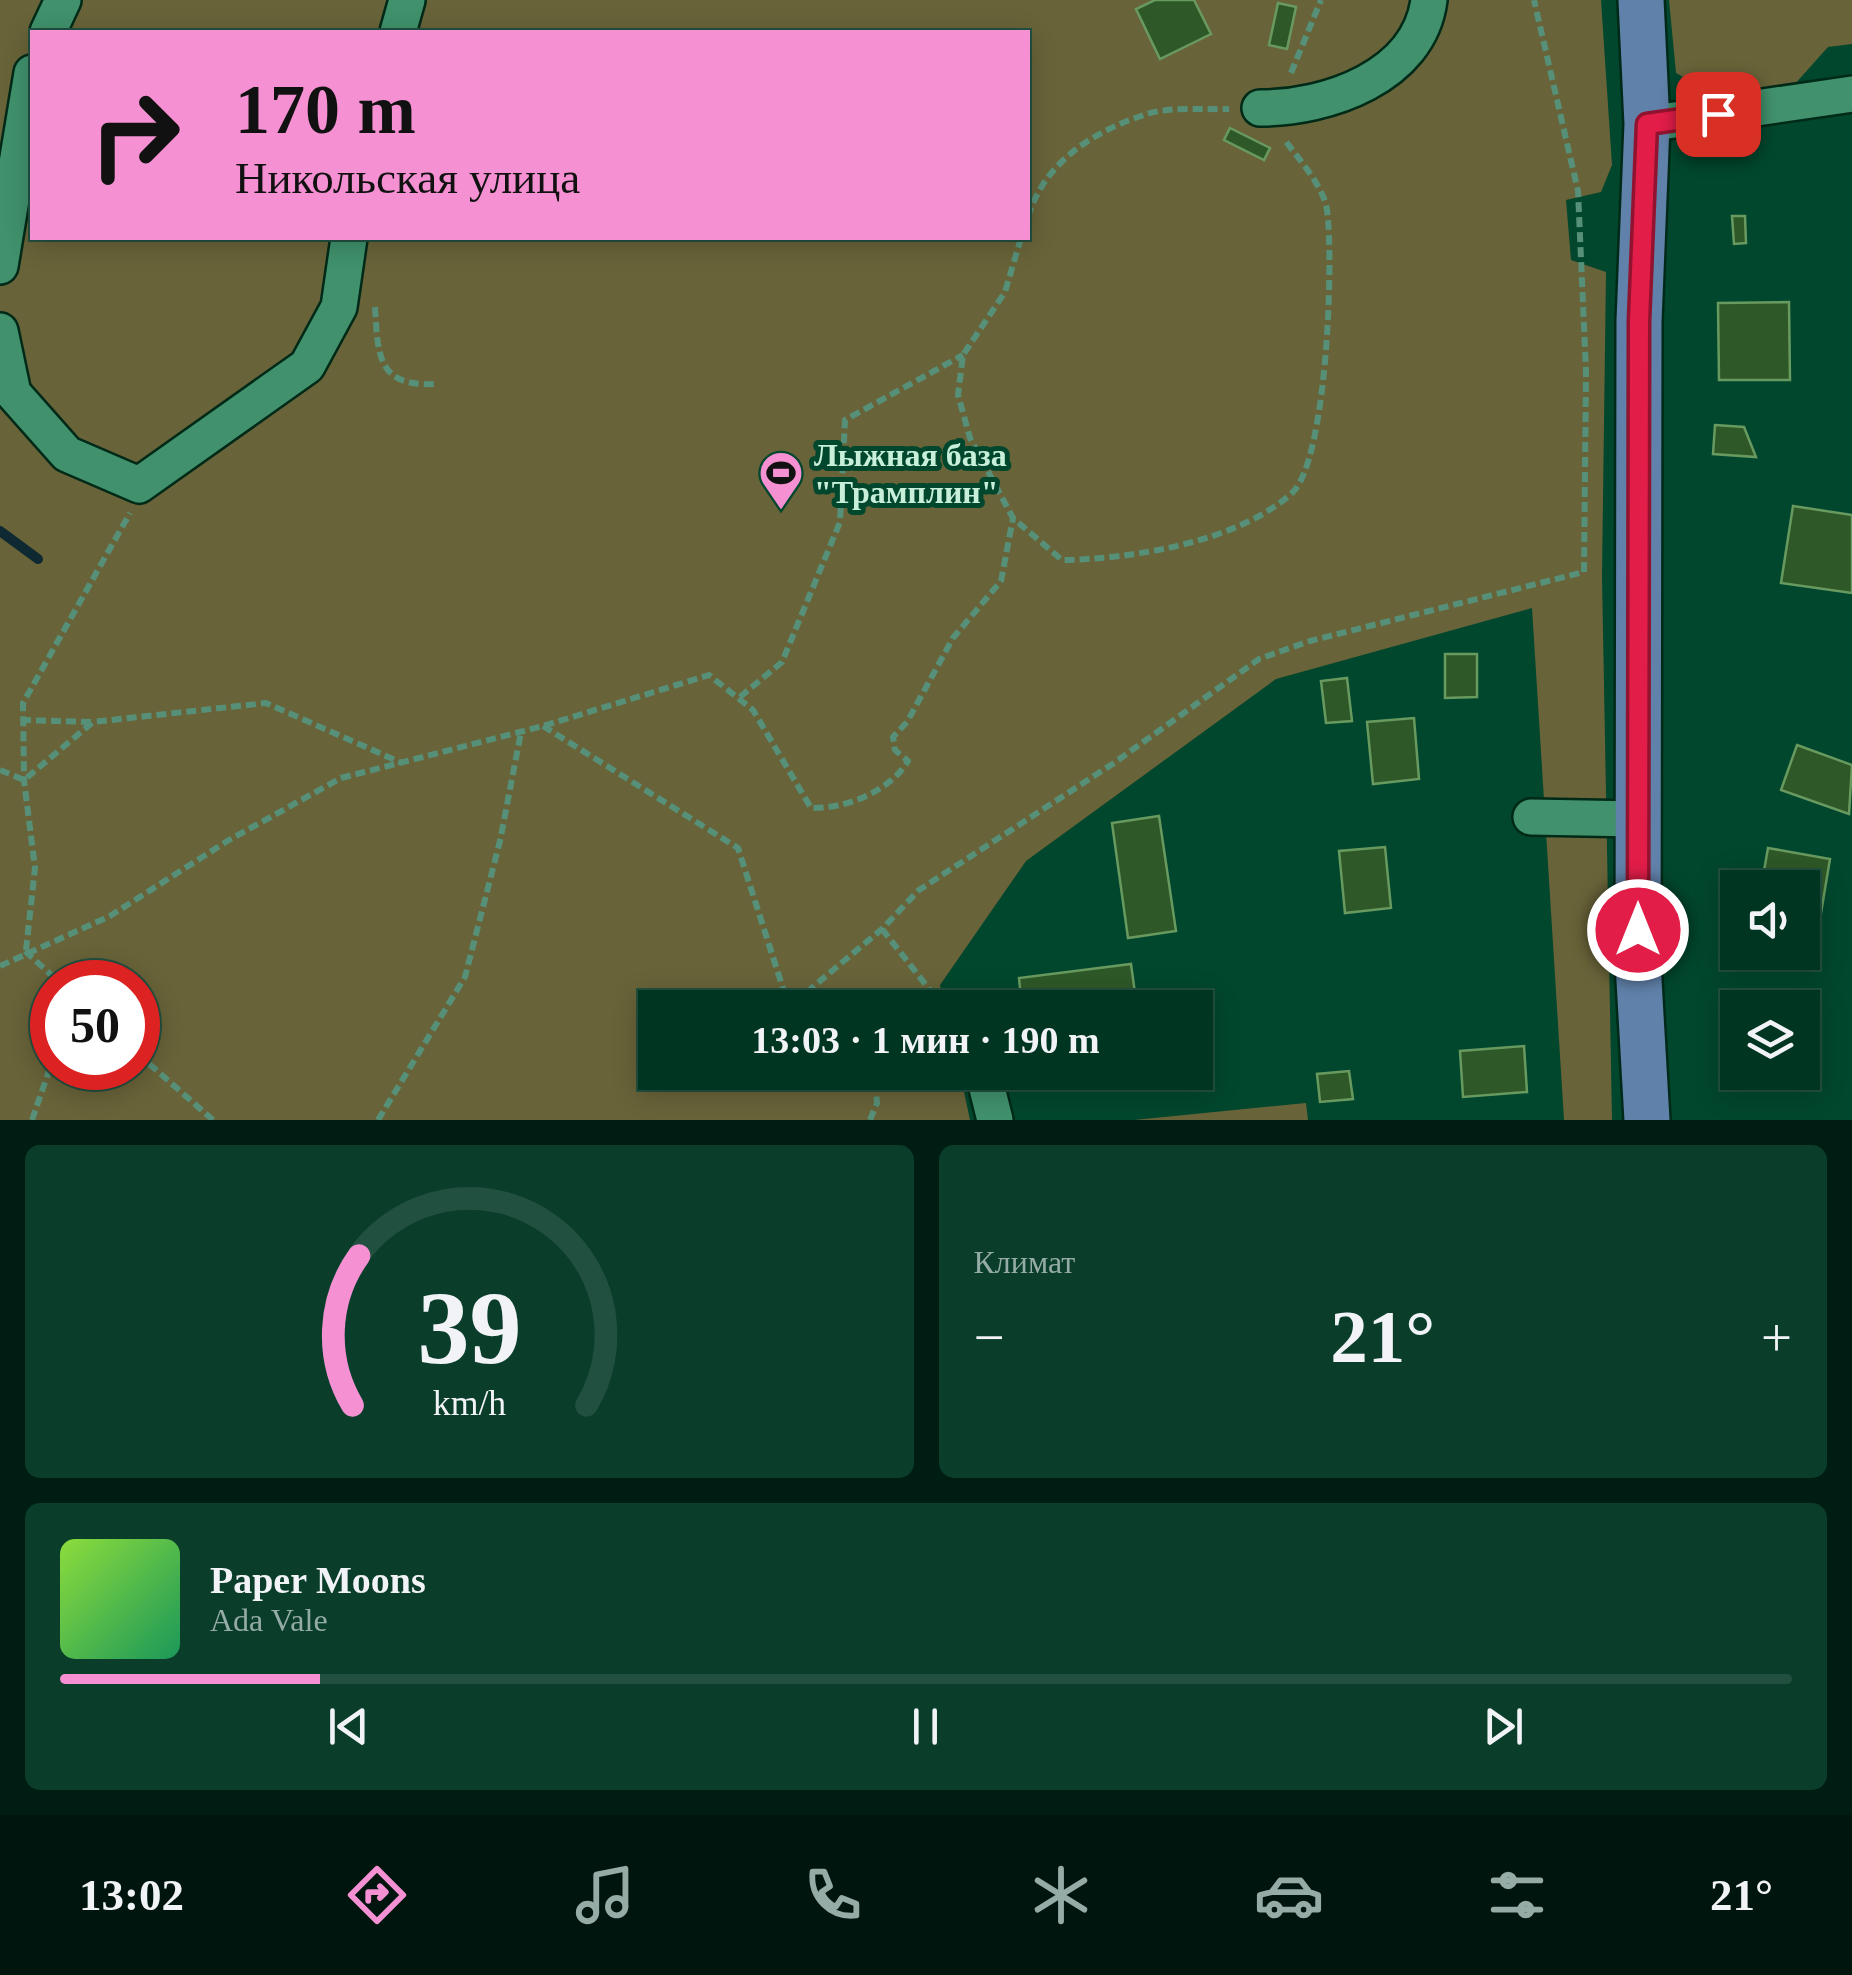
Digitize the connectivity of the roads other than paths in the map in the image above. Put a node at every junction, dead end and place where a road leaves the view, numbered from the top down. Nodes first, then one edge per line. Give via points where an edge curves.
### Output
1 (64, 0) edge
2 (407, 0) edge
3 (1429, 0) edge
4 (1640, 0) edge
5 (49, 30) edge
6 (399, 30) edge
7 (30, 85) edge
8 (1852, 94) edge
9 (1260, 108) road end
10 (1647, 124) junction
11 (349, 240) edge
12 (0, 266) edge
13 (0, 330) edge
14 (1531, 817) dead end
15 (1638, 819) junction
16 (988, 1090) edge
17 (995, 1120) edge
18 (1647, 1120) edge

1 - 5 street
2 - 6 street
3 - 9 street via 1426,18 1401,58 1358,88 1300,108
4 - 10 main road
7 - 12 street
8 - 10 street
10 - 15 main road via 1639,321
11 - 13 street via 339,308 307,366 139,484 67,454 12,393
14 - 15 street
15 - 18 main road
16 - 17 street

